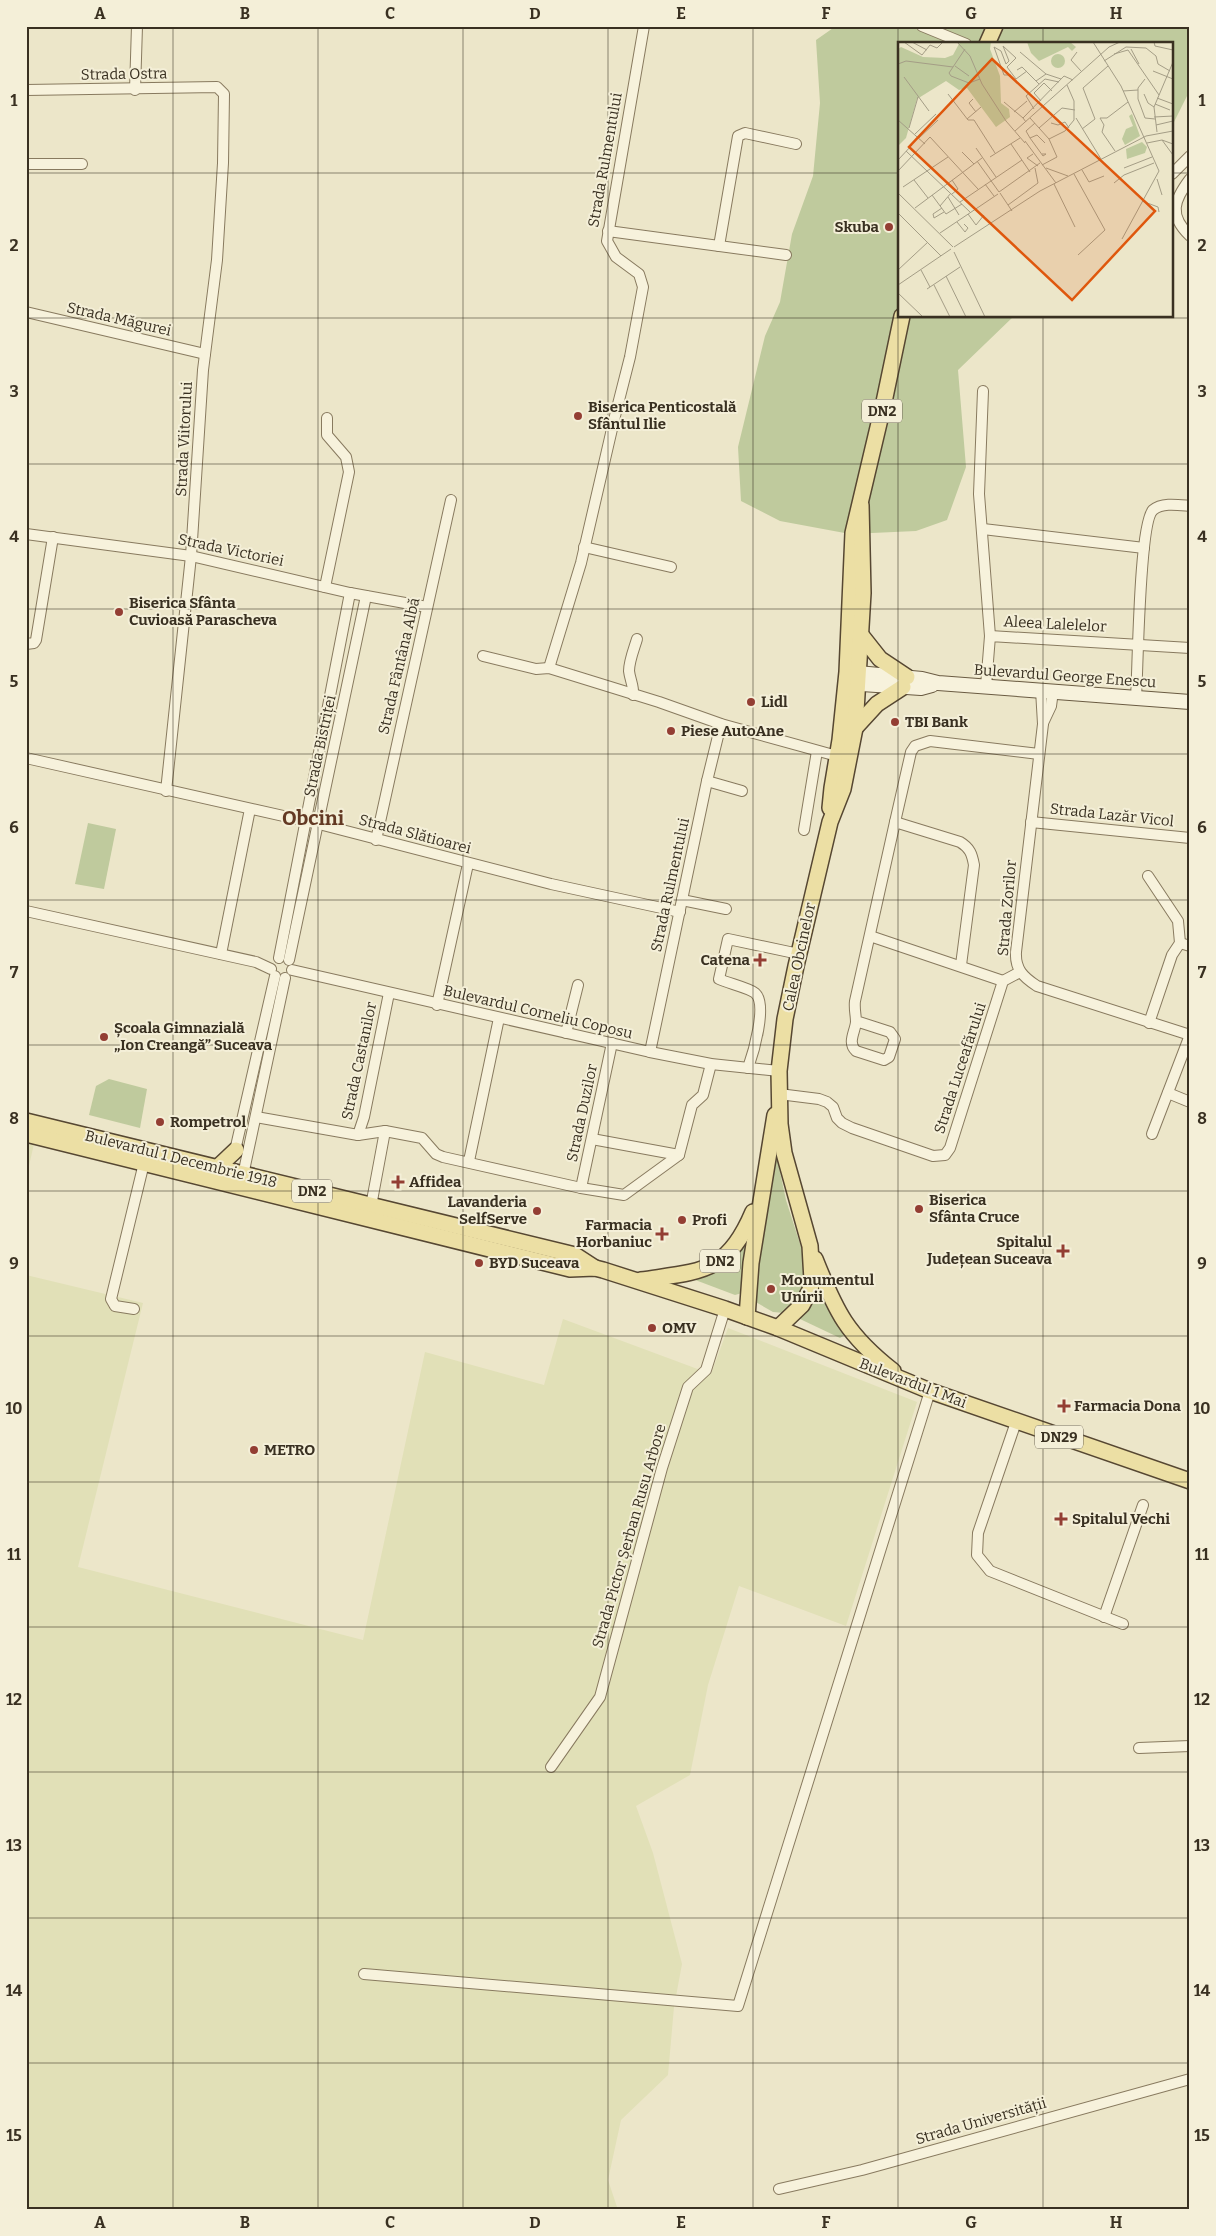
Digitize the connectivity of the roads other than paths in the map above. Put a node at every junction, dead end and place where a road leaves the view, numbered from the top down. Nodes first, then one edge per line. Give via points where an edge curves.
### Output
1 (137, 26) edge
2 (644, 26) edge
3 (922, 26) edge
4 (995, 26) edge
5 (961, 42) edge
6 (989, 42) edge
7 (26, 90) edge
8 (135, 90) junction
9 (222, 90) joint
10 (796, 144) dead end
11 (1190, 156) edge
12 (26, 164) edge
13 (82, 164) dead end
14 (1174, 172) edge
15 (1190, 179) edge
16 (608, 231) junction
17 (1190, 236) edge
18 (719, 246) junction
19 (786, 255) dead end
20 (26, 312) edge
21 (902, 318) edge
22 (205, 354) junction
23 (983, 391) dead end
24 (327, 418) dead end
25 (451, 500) dead end
26 (861, 505) junction
27 (1190, 506) edge
28 (983, 529) junction
29 (26, 534) edge
30 (53, 537) junction
31 (584, 547) junction
32 (1144, 548) junction
33 (191, 556) junction
34 (671, 567) dead end
35 (325, 587) junction
36 (350, 593) junction
37 (366, 596) junction
38 (427, 607) junction
39 (861, 635) junction
40 (990, 636) junction
41 (637, 639) dead end
42 (26, 644) edge
43 (1139, 644) junction
44 (1190, 648) edge
45 (483, 656) dead end
46 (549, 668) junction
47 (853, 678) junction
48 (905, 682) junction
49 (986, 686) junction
50 (1047, 690) junction
51 (633, 695) junction
52 (1136, 697) junction
53 (1190, 702) edge
54 (721, 724) junction
55 (855, 728) junction
56 (817, 751) junction
57 (1039, 754) junction
58 (837, 756) junction
59 (26, 758) edge
60 (707, 781) junction
61 (166, 790) junction
62 (742, 791) dead end
63 (250, 809) junction
64 (306, 821) junction
65 (830, 822) junction
66 (895, 822) junction
67 (1031, 822) junction
68 (319, 824) junction
69 (804, 830) dead end
70 (1190, 838) edge
71 (376, 840) junction
72 (468, 864) junction
73 (1148, 876) dead end
74 (682, 900) junction
75 (726, 909) dead end
76 (26, 911) edge
77 (680, 912) junction
78 (870, 936) junction
79 (1185, 945) edge
80 (221, 954) junction
81 (798, 954) junction
82 (961, 965) junction
83 (281, 967) junction
84 (1020, 972) junction
85 (1004, 981) junction
86 (578, 985) dead end
87 (389, 993) junction
88 (437, 1005) junction
89 (499, 1018) junction
90 (856, 1021) junction
91 (1149, 1023) junction
92 (566, 1033) junction
93 (1190, 1035) edge
94 (612, 1043) junction
95 (650, 1052) junction
96 (711, 1064) junction
97 (748, 1068) junction
98 (779, 1072) junction
99 (779, 1094) junction
100 (1168, 1094) junction
101 (1190, 1102) edge
102 (256, 1117) junction
103 (26, 1121) edge
104 (384, 1131) junction
105 (26, 1134) edge
106 (1152, 1134) dead end
107 (358, 1135) junction
108 (592, 1139) junction
109 (236, 1150) joint
110 (679, 1155) junction
111 (469, 1162) junction
112 (144, 1163) junction
113 (232, 1176) junction
114 (581, 1188) junction
115 (762, 1189) junction
116 (371, 1206) junction
117 (810, 1246) junction
118 (595, 1268) junction
119 (638, 1280) junction
120 (134, 1309) dead end
121 (725, 1309) junction
122 (747, 1317) junction
123 (778, 1328) junction
124 (909, 1384) junction
125 (930, 1391) junction
126 (1016, 1422) junction
127 (1190, 1481) edge
128 (1143, 1504) dead end
129 (1104, 1616) junction
130 (1123, 1624) dead end
131 (1190, 1746) edge
132 (1139, 1748) dead end
133 (551, 1767) dead end
134 (364, 1974) dead end
135 (1190, 2079) edge
136 (779, 2189) dead end

1 - 8 street
2 - 16 street, Strada Rulmentului
3 - 5 street
4 - 6 main road
7 - 8 street, Strada Ostra
8 - 9 street, Strada Ostra via 217,87
9 - 22 street, Strada Viitorului via 223,163
10 - 18 street via 745,133 738,136
11 - 14 street
12 - 13 street
15 - 17 street via 1176,202 1176,217
16 - 18 street
16 - 31 street, Strada Rulmentului via 611,251 639,274 643,287 630,357
18 - 19 street
20 - 22 street, Strada Măgurei
21 - 26 main road, DN2
22 - 33 street, Strada Viitorului
23 - 28 street via 979,494
24 - 35 street via 327,435 346,457 349,472
25 - 38 street, Strada Fântâna Albă
26 - 39 main road, DN2
26 - 47 main road, DN2 via 853,534
27 - 32 street via 1158,506 1152,511 1146,525
28 - 32 street
28 - 40 street via 982,555
29 - 30 street, Strada Victoriei
30 - 33 street, Strada Victoriei
30 - 42 street via 36,640 31,645
31 - 34 street
31 - 46 street, Strada Rulmentului
32 - 43 street
33 - 35 street, Strada Victoriei
33 - 61 street, Strada Viitorului
35 - 36 street, Strada Victoriei
36 - 37 street, Strada Victoriei
36 - 64 street, Strada Bistriței
37 - 38 street, Strada Victoriei
37 - 68 street, Strada Bistriței
38 - 71 street, Strada Fântâna Albă
39 - 47 main road, DN2
39 - 48 main road via 880,659
40 - 43 street, Aleea Lalelelor
40 - 49 street, Aleea Lalelelor
41 - 51 street via 629,668
43 - 44 street, Aleea Lalelelor
43 - 52 street
45 - 46 street via 536,669
46 - 51 street
47 - 48 main road, Bulevardul George Enescu
47 - 55 main road, Calea Obcinelor / DN2
47 - 58 main road, Calea Obcinelor / DN2
48 - 49 main road, Bulevardul George Enescu via 921,688 938,683
48 - 55 main road via 877,704
49 - 50 main road, Bulevardul George Enescu
50 - 52 main road, Bulevardul George Enescu
50 - 57 street, Strada Zorilor
51 - 54 street
52 - 53 main road, Bulevardul George Enescu
54 - 56 street
54 - 60 street, Strada Rulmentului
55 - 65 main road, Calea Obcinelor / DN2 via 843,789
56 - 58 street
56 - 69 street
57 - 66 street via 930,741 922,743 910,752
57 - 67 street, Strada Zorilor
58 - 65 main road, Calea Obcinelor / DN2
59 - 61 street, Strada Slătioarei
60 - 62 street
60 - 74 street, Strada Rulmentului
61 - 63 street, Strada Slătioarei
63 - 64 street, Strada Slătioarei
63 - 80 street
64 - 68 street, Strada Slătioarei
64 - 83 street, Strada Bistriței
65 - 81 main road, Calea Obcinelor / DN2
66 - 78 street
66 - 82 street via 960,842 968,846 972,854 974,865
67 - 70 street, Strada Lazăr Vicol
67 - 84 street, Strada Zorilor via 1016,952
68 - 71 street, Strada Slătioarei
68 - 83 street, Strada Bistriței
71 - 72 street, Strada Slătioarei
72 - 77 street, Strada Slătioarei
72 - 88 street
73 - 79 street via 1178,921
74 - 75 street
74 - 77 street, Strada Rulmentului
76 - 80 street, Bulevardul Corneliu Coposu
77 - 95 street, Strada Rulmentului
78 - 82 street
78 - 90 street via 853,1013
79 - 91 street via 1170,962
80 - 83 street, Bulevardul Corneliu Coposu
81 - 97 street via 728,939 719,979 755,993 760,1001
81 - 98 main road, Calea Obcinelor / DN2 via 785,1019
82 - 85 street
83 - 87 street, Bulevardul Corneliu Coposu
83 - 102 street, Strada Bistriței
83 - 109 street, Strada Bistriței
84 - 85 street
84 - 91 street, Strada Zorilor via 1037,986
85 - 99 street, Strada Luceafărului via 950,1148 940,1157 852,1128 837,1118 833,1107 819,1099
86 - 92 street
87 - 88 street, Bulevardul Corneliu Coposu
87 - 107 street, Strada Castanilor
88 - 89 street, Bulevardul Corneliu Coposu
89 - 92 street, Bulevardul Corneliu Coposu
89 - 111 street
90 - 90 street via 852,1048 884,1060 892,1054 895,1039 890,1032
91 - 93 street, Strada Zorilor
92 - 94 street, Bulevardul Corneliu Coposu
93 - 100 street
94 - 95 street, Bulevardul Corneliu Coposu
94 - 108 street, Strada Duzilor
95 - 96 street, Bulevardul Corneliu Coposu
96 - 97 street, Bulevardul Corneliu Coposu
96 - 110 street via 703,1095 692,1105
97 - 98 street, Bulevardul Corneliu Coposu
98 - 99 main road, Calea Obcinelor / DN2
99 - 115 main road, Calea Obcinelor / DN2
99 - 117 main road, Calea Obcinelor / DN2 via 784,1154
100 - 101 street
100 - 106 street
102 - 107 street
102 - 113 street, Strada Bistriței
103 - 113 main road, Bulevardul 1 Decembrie 1918 / DN2
104 - 107 street
104 - 111 street via 422,1138 436,1154
104 - 116 street
105 - 112 main road, Bulevardul 1 Decembrie 1918 / DN2
108 - 110 street
108 - 114 street, Strada Duzilor
109 - 113 main road
110 - 114 street via 624,1195
111 - 114 street
112 - 113 main road, Bulevardul 1 Decembrie 1918 / DN2
112 - 120 street via 111,1299 115,1306
113 - 116 main road, Bulevardul 1 Decembrie 1918 / DN2
113 - 118 main road, Bulevardul 1 Decembrie 1918 / DN2 via 363,1219 570,1269
115 - 119 main road, DN2 via 739,1240 716,1264 700,1271
115 - 122 main road, Calea Obcinelor / DN2
116 - 118 main road, Bulevardul 1 Decembrie 1918 / DN2 via 575,1255
117 - 123 main road, Calea Obcinelor / DN2 via 810,1290 802,1305
117 - 124 main road, DN29 via 830,1296 850,1331 876,1358
118 - 119 main road, Bulevardul 1 Decembrie 1918 / DN2
119 - 121 main road, Bulevardul 1 Mai / DN2
121 - 122 main road, Bulevardul 1 Mai / DN2
121 - 133 street, Strada Pictor Șerban Rusu Arbore via 706,1370 688,1387 662,1468 600,1697
122 - 123 main road, Bulevardul 1 Mai / DN2
123 - 124 main road, Bulevardul 1 Mai / DN29
124 - 125 main road, Bulevardul 1 Mai / DN29
125 - 126 main road, Bulevardul 1 Mai / DN29
125 - 134 street via 738,2006
126 - 127 main road, Bulevardul 1 Mai / DN29
126 - 129 street via 978,1533 977,1555 990,1571
128 - 129 street
129 - 130 street
131 - 132 street
135 - 136 street, Strada Universității via 862,2170

